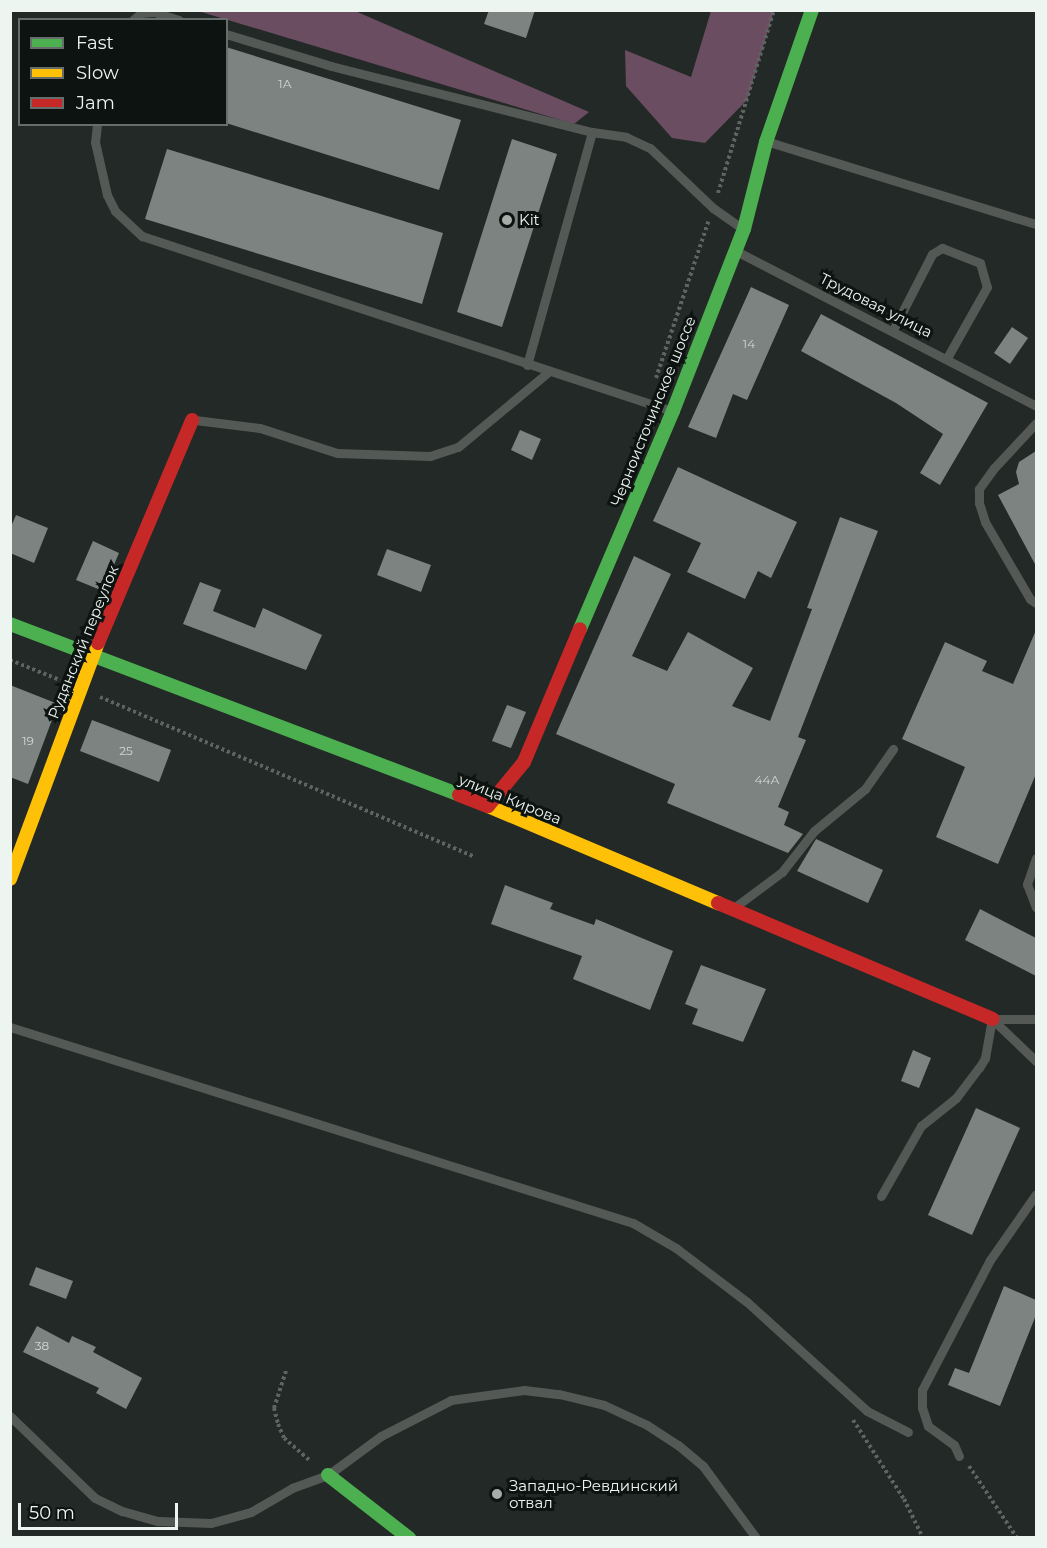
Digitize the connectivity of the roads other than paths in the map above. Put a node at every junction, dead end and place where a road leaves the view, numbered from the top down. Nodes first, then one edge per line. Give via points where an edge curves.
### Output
1 (812, 10) edge
2 (135, 18) edge
3 (174, 18) edge
4 (228, 35) edge
5 (97, 126) edge
6 (592, 132) junction
7 (766, 142) junction
8 (1036, 224) edge
9 (744, 229) junction
10 (735, 251) junction
11 (893, 330) junction
12 (947, 358) junction
13 (527, 365) junction
14 (547, 373) junction
15 (1036, 406) edge
16 (673, 411) junction
17 (192, 420) joint
18 (1036, 423) edge
19 (1036, 603) edge
20 (10, 624) edge
21 (92, 657) junction
22 (893, 749) dead end
23 (488, 806) junction
24 (1036, 858) edge
25 (10, 879) edge
26 (1036, 907) edge
27 (732, 910) junction
28 (992, 1019) junction
29 (1036, 1019) edge
30 (10, 1028) edge
31 (1036, 1061) edge
32 (1036, 1194) edge
33 (880, 1196) dead end
34 (10, 1416) edge
35 (908, 1432) dead end
36 (959, 1456) road end
37 (328, 1474) junction
38 (409, 1538) edge
39 (756, 1538) edge

1 - 7 main road, Черноисточинское шоссе
2 - 3 lane via 141,13 154,12
4 - 6 lane via 331,66
5 - 13 lane via 95,142 107,195 115,211 142,236
6 - 9 lane via 626,137 650,148 713,208
6 - 13 lane
7 - 8 lane
7 - 9 main road, Черноисточинское шоссе
9 - 10 main road, Черноисточинское шоссе
10 - 11 lane, Трудовая улица
10 - 16 main road, Черноисточинское шоссе
11 - 12 lane, Трудовая улица
11 - 12 lane via 932,254 942,248 980,263 987,287
12 - 15 lane, Трудовая улица
13 - 14 lane
14 - 16 lane
14 - 17 lane via 458,447 430,456 337,453 260,428
16 - 23 main road, Черноисточинское шоссе via 524,762
17 - 21 main road, Рудянский переулок
18 - 19 lane via 979,489 985,522
20 - 21 main road, улица Кирова
21 - 23 main road, улица Кирова
21 - 25 main road, Рудянский переулок
22 - 27 lane via 865,789 813,831 782,873
23 - 27 main road, улица Кирова
24 - 26 lane via 1027,884
27 - 28 main road, улица Кирова
28 - 29 lane
28 - 31 lane
28 - 33 lane via 985,1058 979,1068 956,1098 921,1126
30 - 35 lane via 633,1223 676,1248 747,1302 867,1411
32 - 36 lane via 990,1260 922,1390 928,1426 954,1445
34 - 37 lane via 95,1498 158,1521 211,1523 251,1512 292,1488
37 - 38 main road
37 - 39 lane via 381,1436 451,1400 524,1390 559,1394 604,1405 678,1445 710,1474

